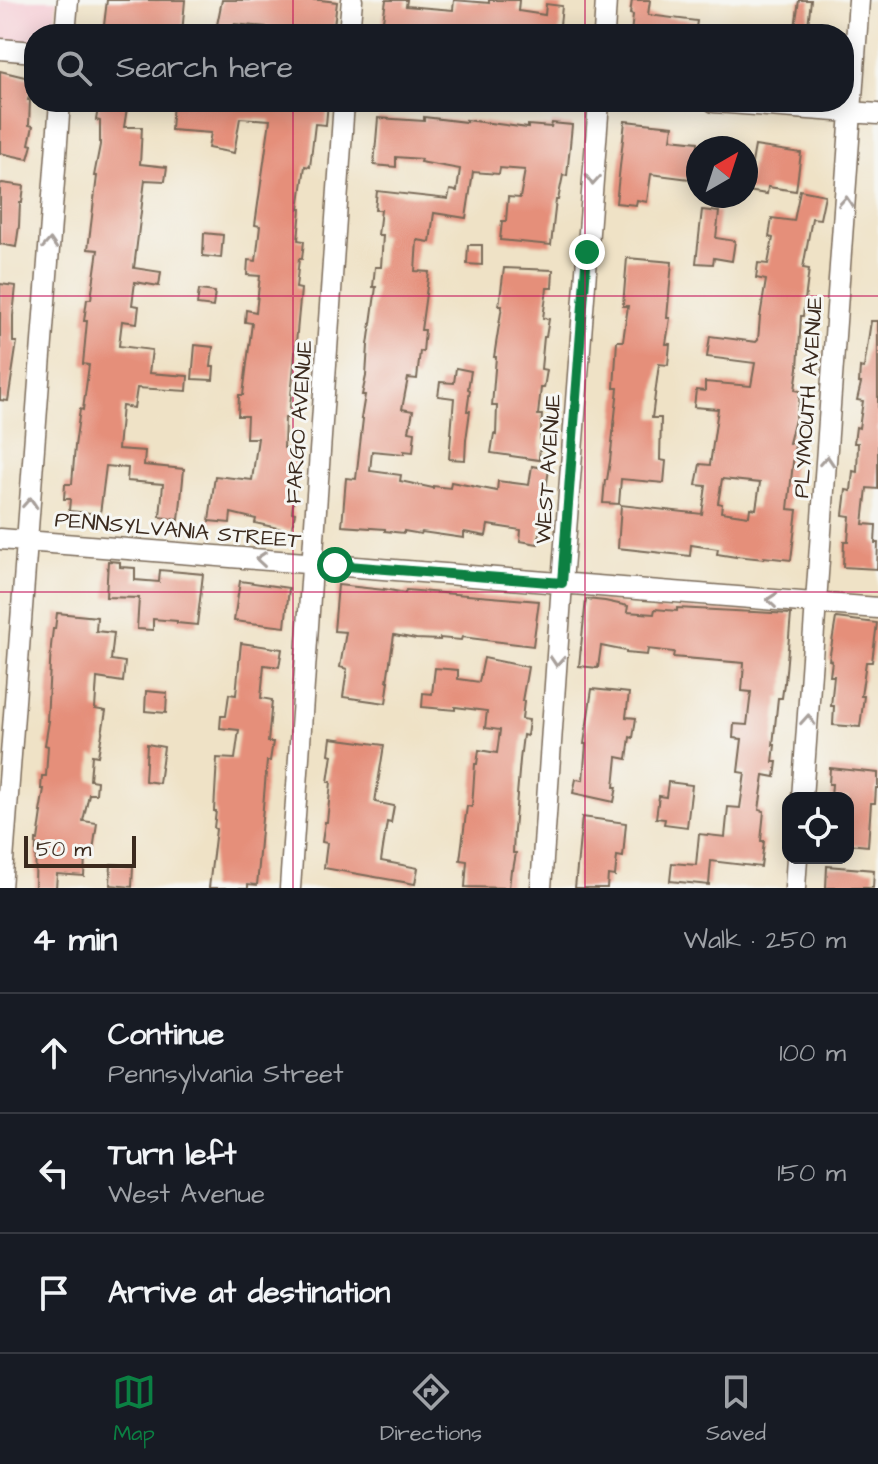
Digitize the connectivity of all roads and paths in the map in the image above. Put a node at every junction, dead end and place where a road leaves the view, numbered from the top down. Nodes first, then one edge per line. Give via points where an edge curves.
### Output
1 (68, 0) edge
2 (352, 0) edge
3 (606, 0) edge
4 (859, 0) edge
5 (66, 24) edge
6 (350, 24) edge
7 (605, 24) edge
8 (0, 49) edge
9 (24, 51) edge
10 (854, 80) edge
11 (59, 112) edge
12 (343, 112) edge
13 (598, 112) edge
14 (852, 112) joint
15 (878, 114) edge
16 (0, 539) edge
17 (27, 541) junction
18 (313, 563) junction
19 (562, 583) junction
20 (816, 603) junction
21 (878, 608) edge
22 (802, 792) edge
23 (797, 864) edge
24 (1, 888) edge
25 (290, 888) edge
26 (541, 888) edge
27 (795, 888) edge

1 - 5 street
2 - 6 street
3 - 7 street
4 - 10 street, PLYMOUTH AVENUE
8 - 9 street
17 -> 11 street
12 - 18 street, FARGO AVENUE
13 -> 19 street, WEST AVENUE
14 - 15 street
20 -> 14 street, PLYMOUTH AVENUE
16 - 17 street, PENNSYLVANIA STREET
18 -> 17 street, PENNSYLVANIA STREET
17 - 24 street
18 - 19 street, PENNSYLVANIA STREET
18 - 25 street, FARGO AVENUE
20 -> 19 street, PENNSYLVANIA STREET
19 -> 26 street, WEST AVENUE
20 - 21 street, PENNSYLVANIA STREET
22 -> 20 street, PLYMOUTH AVENUE
23 - 27 street

